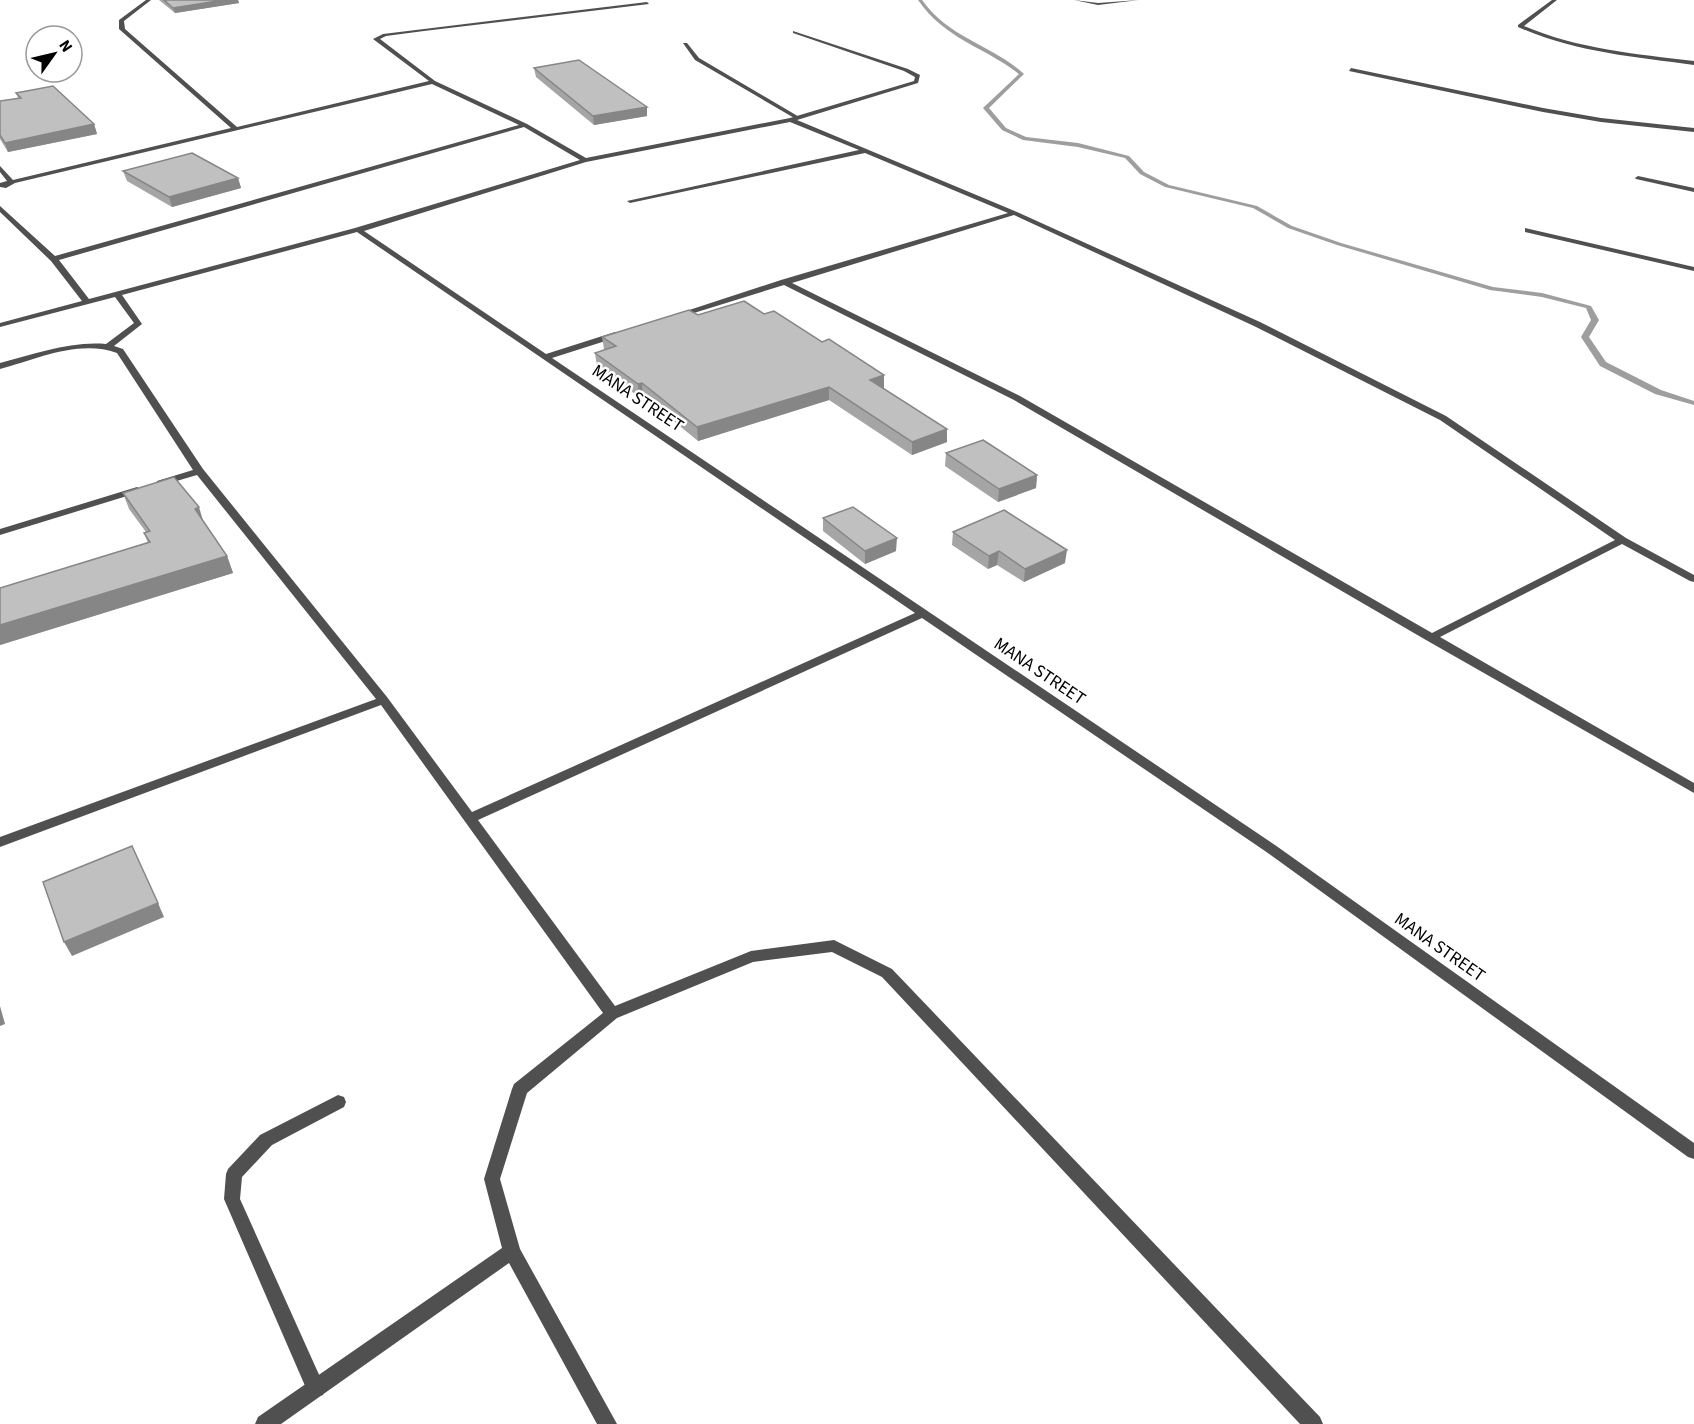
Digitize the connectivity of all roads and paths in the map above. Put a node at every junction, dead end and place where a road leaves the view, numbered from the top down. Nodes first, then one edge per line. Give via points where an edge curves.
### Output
1 (149, 0) edge
2 (1076, 0) edge
3 (1137, 0) edge
4 (1555, 0) edge
5 (647, 3) dead end
6 (795, 32) dead end
7 (685, 44) dead end
8 (1694, 63) edge
9 (1351, 70) dead end
10 (433, 82) junction
11 (794, 119) junction
12 (525, 124) junction
13 (237, 130) junction
14 (1694, 130) edge
15 (866, 150) junction
16 (585, 160) junction
17 (0, 168) edge
18 (1638, 178) dead end
19 (12, 183) junction
20 (0, 187) edge
21 (1694, 190) edge
22 (630, 201) dead end
23 (0, 208) edge
24 (1015, 213) junction
25 (358, 230) junction
26 (1528, 230) dead end
27 (54, 259) junction
28 (1694, 268) edge
29 (784, 282) junction
30 (118, 295) junction
31 (88, 303) junction
32 (670, 318) edge
33 (0, 325) edge
34 (624, 332) edge
35 (110, 345) junction
36 (545, 357) junction
37 (0, 366) edge
38 (199, 471) junction
39 (0, 532) edge
40 (1622, 540) junction
41 (1694, 579) edge
42 (923, 613) junction
43 (1430, 638) junction
44 (383, 700) junction
45 (1694, 789) edge
46 (468, 819) junction
47 (0, 842) edge
48 (612, 1014) junction
49 (338, 1102) dead end
50 (1694, 1152) edge
51 (512, 1251) junction
52 (316, 1388) junction
53 (265, 1424) edge
54 (607, 1424) edge
55 (1313, 1424) edge

1 - 13 street via 121,21 122,28
2 - 3 street via 1098,4
4 - 8 street via 1520,27 1563,42
5 - 10 street via 424,29 376,39
6 - 11 street via 918,76 916,82
7 - 11 street via 697,59
9 - 14 street via 1543,111
10 - 12 street
10 - 13 street
11 - 15 street
11 - 16 street
12 - 16 street
12 - 27 street
13 - 19 street
15 - 22 street
15 - 24 street
16 - 25 street
17 - 19 street
18 - 21 street
19 - 20 street
23 - 27 street
24 - 29 street
24 - 40 street via 1257,324 1443,418
25 - 30 street
25 - 36 street, MANA STREET
26 - 28 street
27 - 31 street
29 - 32 street
29 - 43 street via 1017,398
30 - 31 street
30 - 35 street via 138,324
31 - 33 street
34 - 36 street
35 - 37 street via 69,349
35 - 38 street via 120,351
36 - 42 street, MANA STREET
38 - 39 street
38 - 44 street
40 - 41 street
40 - 43 street
42 - 46 street
42 - 50 street, MANA STREET via 1270,848
43 - 45 street
44 - 46 street
44 - 47 street
46 - 48 street
48 - 51 street via 520,1089 492,1179
48 - 55 street via 751,957 834,946 887,973
49 - 52 street via 266,1140 234,1174 232,1198
51 - 52 street
51 - 54 street
52 - 53 street

